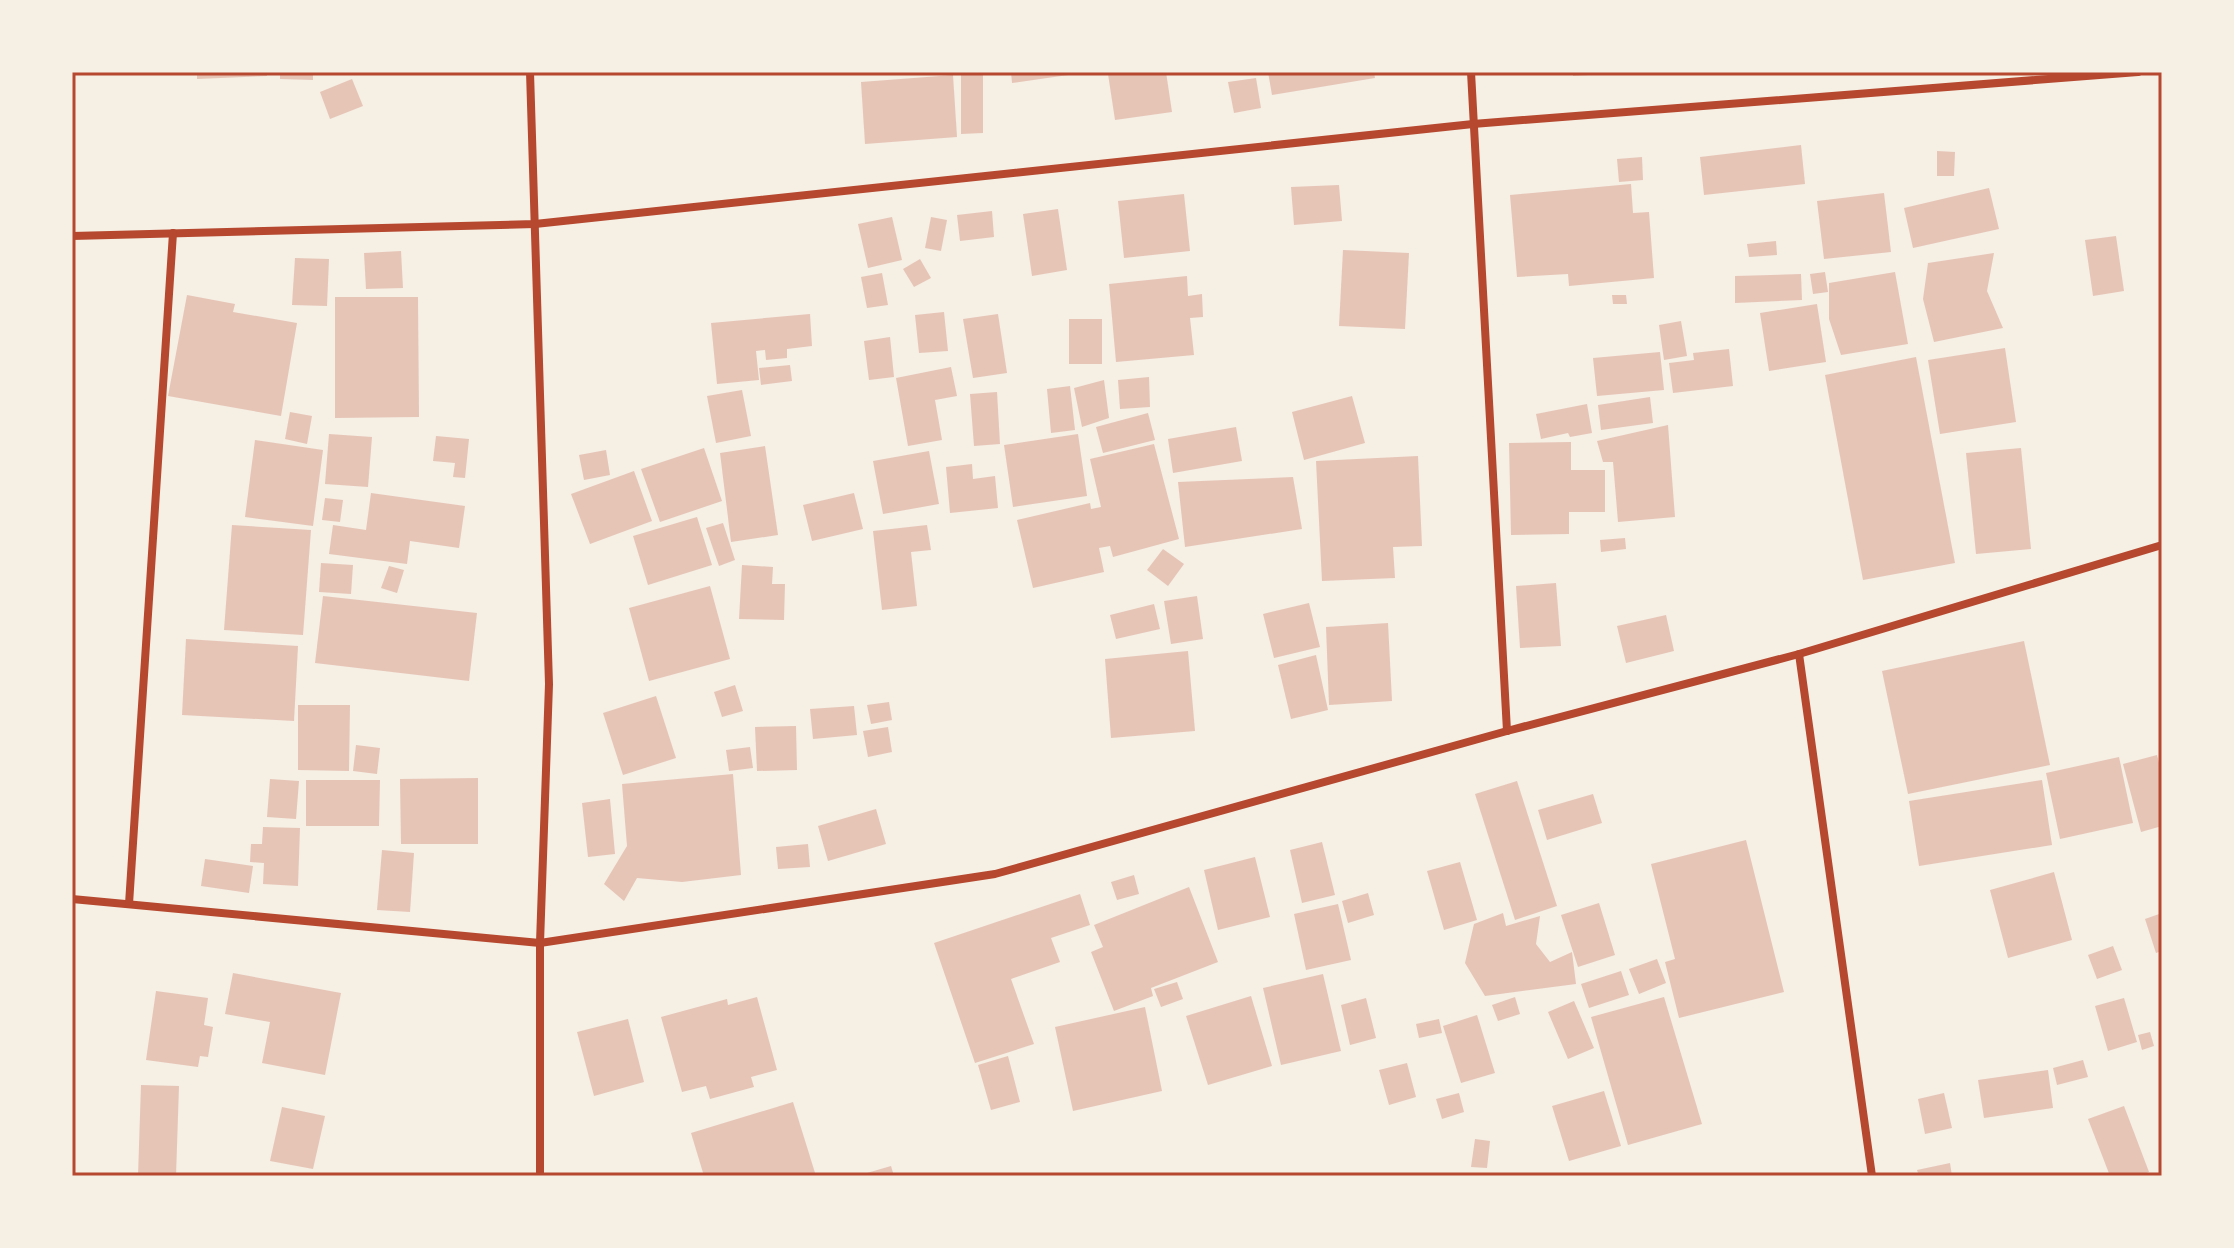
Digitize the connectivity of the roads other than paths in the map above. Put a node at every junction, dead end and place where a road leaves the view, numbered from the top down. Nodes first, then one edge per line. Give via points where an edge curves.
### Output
1 (530, 72) edge
2 (1471, 72) edge
3 (2138, 72) edge
4 (1473, 124) junction
5 (535, 224) junction
6 (173, 233) junction
7 (72, 236) edge
8 (2162, 545) edge
9 (1799, 654) junction
10 (1507, 731) junction
11 (72, 899) edge
12 (129, 904) junction
13 (540, 943) junction
14 (1871, 1175) edge
15 (540, 1176) edge
16 (1859, 1176) edge

1 - 5 street
2 - 4 street
3 - 4 street
4 - 5 street
4 - 10 street
5 - 6 street
5 - 13 street via 549,684
6 - 7 street
6 - 12 street
8 - 9 street
9 - 10 street
9 - 14 street
10 - 13 street via 995,874
11 - 12 street
12 - 13 street
13 - 15 street
14 - 16 street

